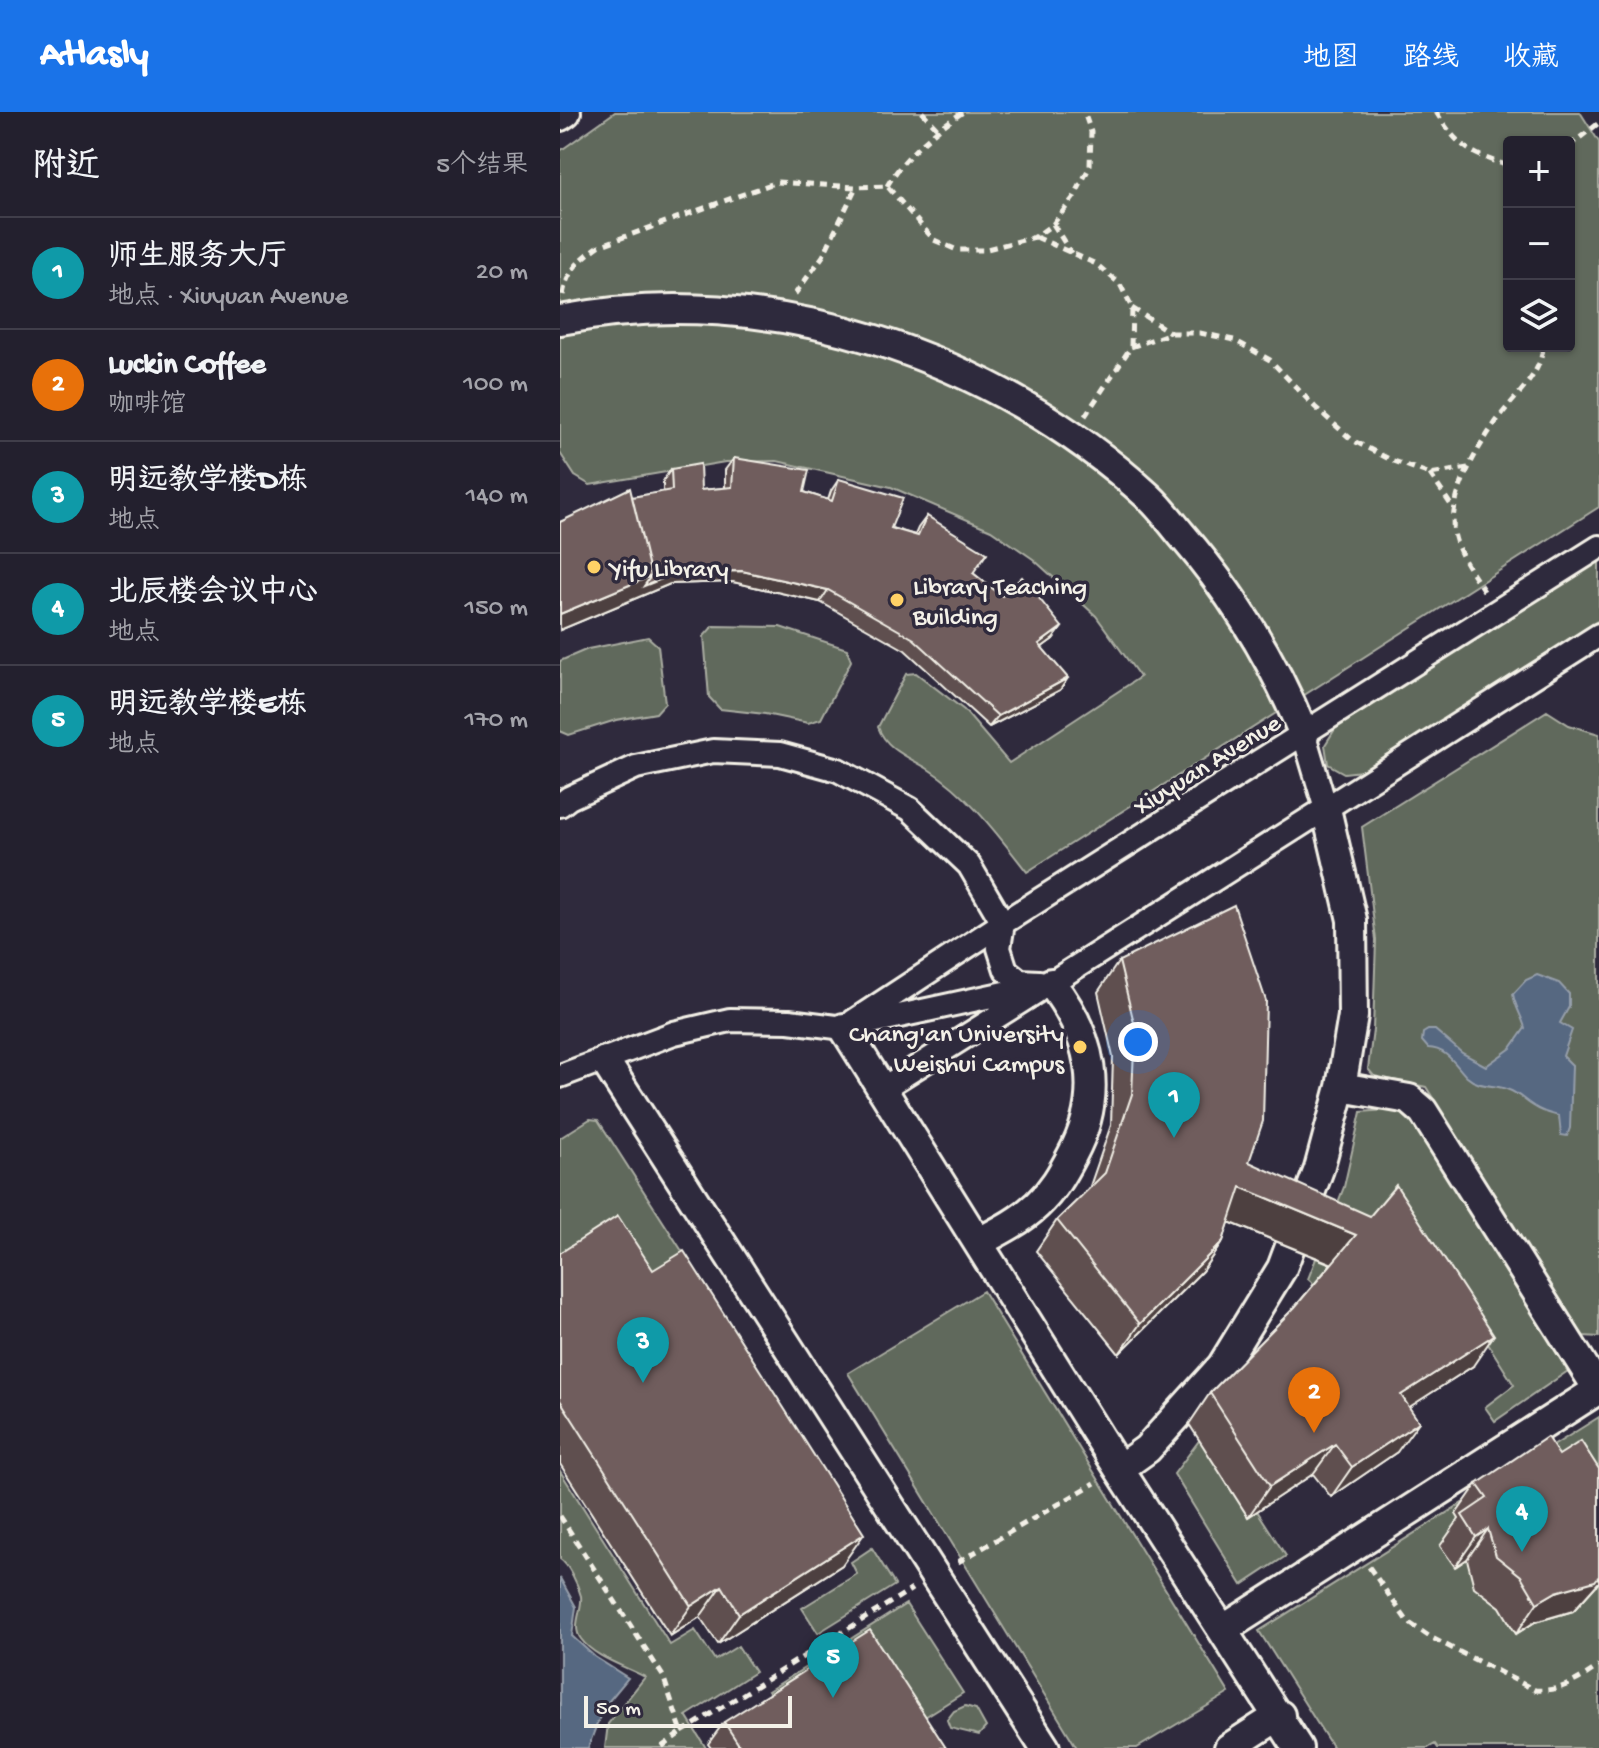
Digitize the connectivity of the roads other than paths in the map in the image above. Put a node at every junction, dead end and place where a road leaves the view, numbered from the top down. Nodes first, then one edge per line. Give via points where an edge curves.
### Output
1 (566, 112) edge
2 (560, 116) edge
3 (562, 320) edge
4 (1599, 547) edge
5 (1599, 635) edge
6 (1304, 735) junction
7 (560, 805) edge
8 (1326, 809) junction
9 (1003, 923) junction
10 (1051, 983) junction
11 (844, 1028) junction
12 (605, 1061) junction
13 (560, 1076) edge
14 (1341, 1087) junction
15 (882, 1089) junction
16 (979, 1242) junction
17 (1599, 1389) edge
18 (1119, 1469) junction
19 (1224, 1629) junction
20 (1280, 1715) junction
21 (1045, 1748) edge
22 (1229, 1748) edge
23 (1298, 1748) edge

1 - 2 street
3 - 6 street via 626,311 693,310 790,318 942,364 1012,398 1072,436 1151,499 1213,571 1260,642
4 - 6 street, Xiuyuan Avenue
5 - 8 street
6 - 8 street
6 - 9 street, Xiuyuan Avenue
7 - 9 street via 636,767 713,751 780,754 838,770 910,809 969,865
8 - 10 street
8 - 14 street via 1352,920 1353,1016
9 - 10 street via 999,948 1006,970 1020,981
9 - 11 street, Xiuyuan Avenue
10 - 11 street
10 - 15 street
10 - 16 street via 1069,1006 1086,1046 1092,1076 1084,1134 1058,1183 1035,1207
11 - 12 street via 730,1020 674,1033
11 - 15 street
12 - 13 street
12 - 21 street
14 - 17 street via 1409,1099 1423,1111
14 - 18 street via 1319,1169 1282,1268 1222,1366 1147,1449
15 - 16 street
16 - 18 street
17 - 19 street
18 - 19 street
19 - 20 street
20 - 22 street
20 - 23 street

